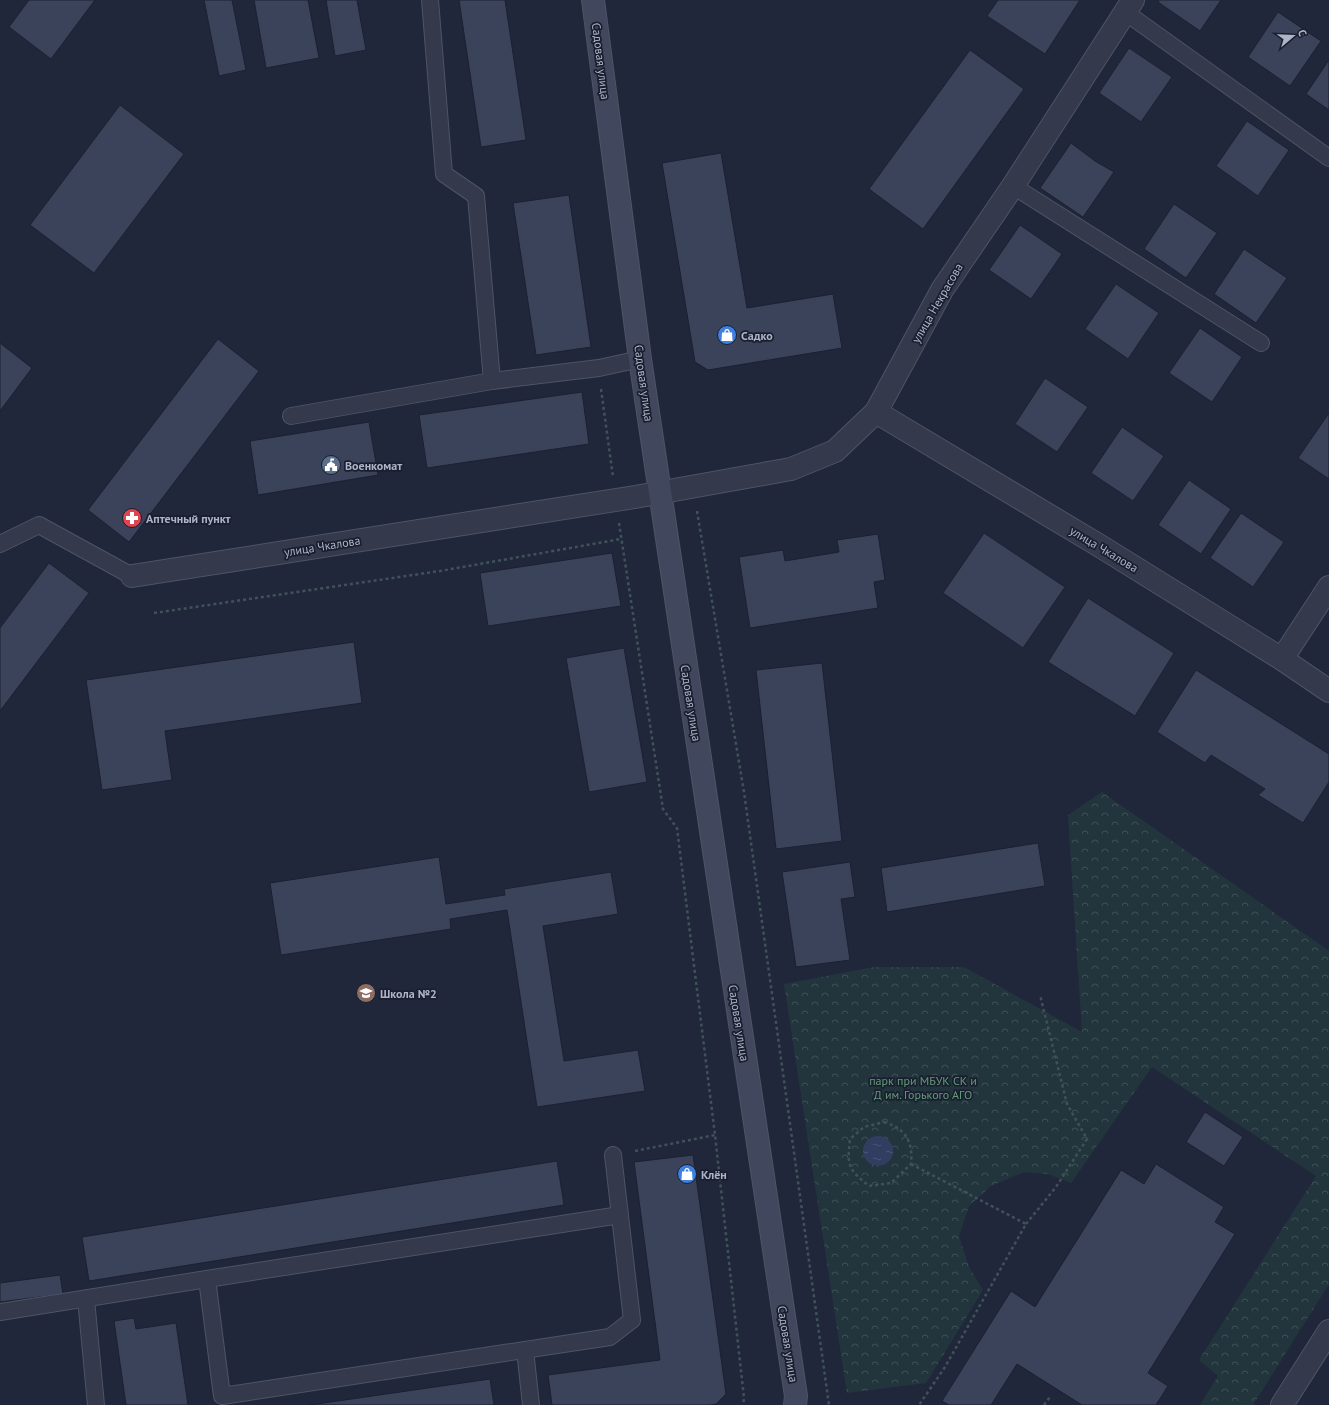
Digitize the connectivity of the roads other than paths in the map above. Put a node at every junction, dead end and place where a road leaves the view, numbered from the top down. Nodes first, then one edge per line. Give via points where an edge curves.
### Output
1 (430, 0) edge
2 (593, 0) edge
3 (1129, 6) edge
4 (1329, 158) edge
5 (1013, 186) junction
6 (1261, 343) dead end
7 (640, 359) junction
8 (492, 381) junction
9 (876, 412) junction
10 (291, 416) dead end
11 (660, 491) junction
12 (0, 544) edge
13 (132, 576) joint
14 (1329, 587) edge
15 (1282, 659) junction
16 (1329, 691) edge
17 (613, 1155) road end
18 (620, 1215) junction
19 (207, 1279) junction
20 (86, 1299) junction
21 (0, 1312) edge
22 (1329, 1331) edge
23 (525, 1350) junction
24 (96, 1405) edge
25 (531, 1405) edge
26 (795, 1405) edge
27 (1282, 1405) edge

1 - 8 lane via 444,174 476,196
2 - 7 street, Садовая улица
3 - 4 lane
3 - 5 street, улица Некрасова
5 - 6 lane
5 - 9 street, улица Некрасова via 942,290
7 - 8 lane via 599,368
7 - 11 street, Садовая улица
8 - 10 lane
9 - 11 street, улица Некрасова via 835,451 792,469
9 - 15 street, улица Чкалова
11 - 13 street, улица Чкалова
11 - 26 street, Садовая улица via 796,1396
12 - 13 lane, улица Чкалова via 38,525
14 - 15 street
15 - 16 street, улица Чкалова
17 - 18 lane
18 - 19 lane
18 - 23 lane via 632,1320 610,1337
19 - 20 lane
19 - 23 lane via 222,1396
20 - 21 lane
20 - 24 lane
22 - 27 street
23 - 25 lane

